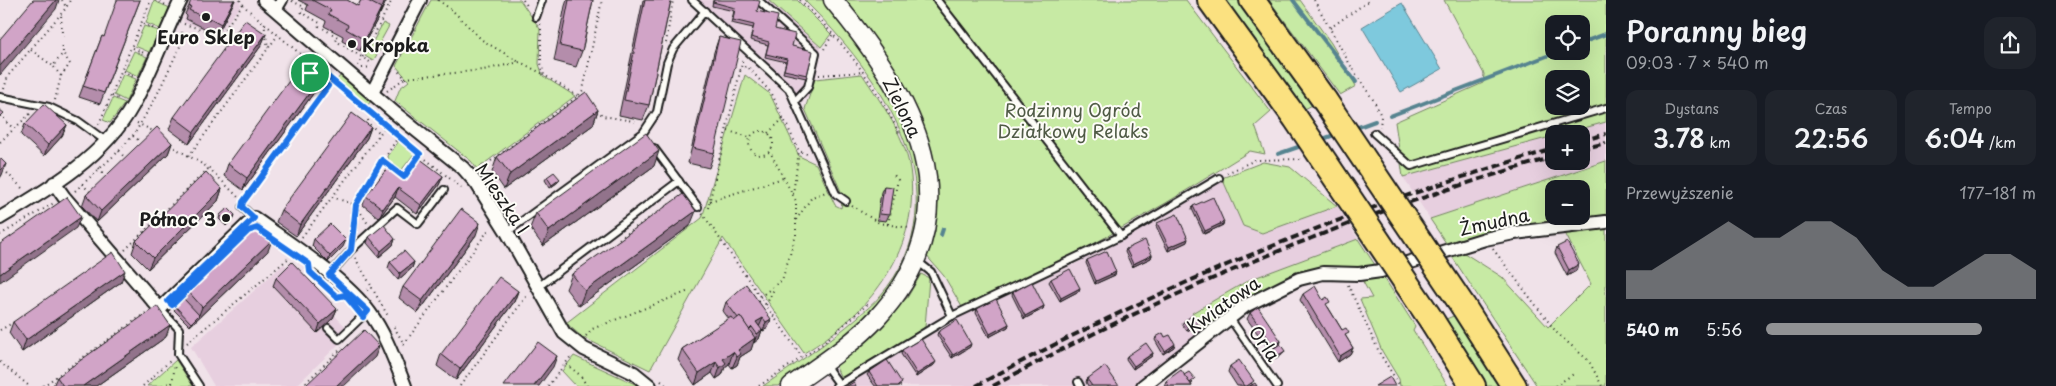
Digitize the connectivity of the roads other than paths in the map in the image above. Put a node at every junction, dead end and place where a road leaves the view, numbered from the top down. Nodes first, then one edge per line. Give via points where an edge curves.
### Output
1 (181, 0) edge
2 (264, 0) edge
3 (420, 0) edge
4 (542, 0) edge
5 (692, 0) edge
6 (758, 0) edge
7 (833, 0) edge
8 (937, 0) edge
9 (1210, 0) edge
10 (1252, 0) edge
11 (279, 5) edge
12 (705, 11) junction
13 (536, 17) road end
14 (372, 93) junction
15 (1, 98) edge
16 (795, 101) junction
17 (1606, 108) edge
18 (643, 133) junction
19 (1374, 133) dead end
20 (106, 142) junction
21 (1219, 178) dead end
22 (679, 182) junction
23 (54, 183) junction
24 (444, 190) dead end
25 (846, 201) dead end
26 (242, 207) road end
27 (698, 207) dead end
28 (0, 218) edge
29 (254, 218) junction
30 (1606, 222) edge
31 (507, 232) junction
32 (1121, 236) junction
33 (1450, 249) joint
34 (915, 259) junction
35 (329, 275) junction
36 (534, 289) junction
37 (159, 307) junction
38 (368, 311) junction
39 (952, 316) junction
40 (1229, 317) junction
41 (328, 328) edge
42 (823, 363) junction
43 (838, 385) edge
44 (199, 386) edge
45 (405, 386) edge
46 (650, 386) edge
47 (790, 386) edge
48 (1144, 386) edge
49 (1277, 386) edge
50 (1473, 386) edge
51 (1514, 386) edge

1 - 20 street via 132,106
2 - 11 street, Mieszka I
3 - 14 street
4 - 13 lane
5 - 12 lane
6 - 16 lane via 816,53 804,94
7 - 34 main road, Zielona via 894,83 919,137 928,193 923,233
8 - 32 lane
9 - 50 highway, bridge via 1294,116
10 - 51 highway, bridge via 1325,101
11 - 14 street, Mieszka I
12 - 16 lane via 786,85
12 - 18 lane via 673,49 657,112
14 - 31 street, Mieszka I via 463,168
15 - 20 lane via 49,107 78,121
16 - 25 lane via 836,194
17 - 19 lane via 1411,166
18 - 22 lane
18 - 31 lane
20 - 23 street
21 - 32 lane
22 - 27 lane
22 - 36 lane
23 - 28 street
23 - 37 street
24 - 35 lane via 418,224 396,208
26 - 29 lane
29 - 35 street
29 - 37 street
30 - 33 street, Żmudna via 1514,233
31 - 36 street, Mieszka I
32 - 39 lane
33 - 40 street, Kwiatowa via 1381,271 1324,273 1299,279 1264,295
34 - 39 lane via 931,272
34 - 42 main road, Zielona via 882,313
35 - 38 street
36 - 46 street, Mieszka I via 564,333 584,349 634,373
37 - 44 lane via 179,329 178,354
38 - 41 lane via 339,339
38 - 45 street
39 - 43 lane
40 - 48 street, Kwiatowa
40 - 49 lane, Orla
42 - 43 lane
42 - 47 main road, Zielona

